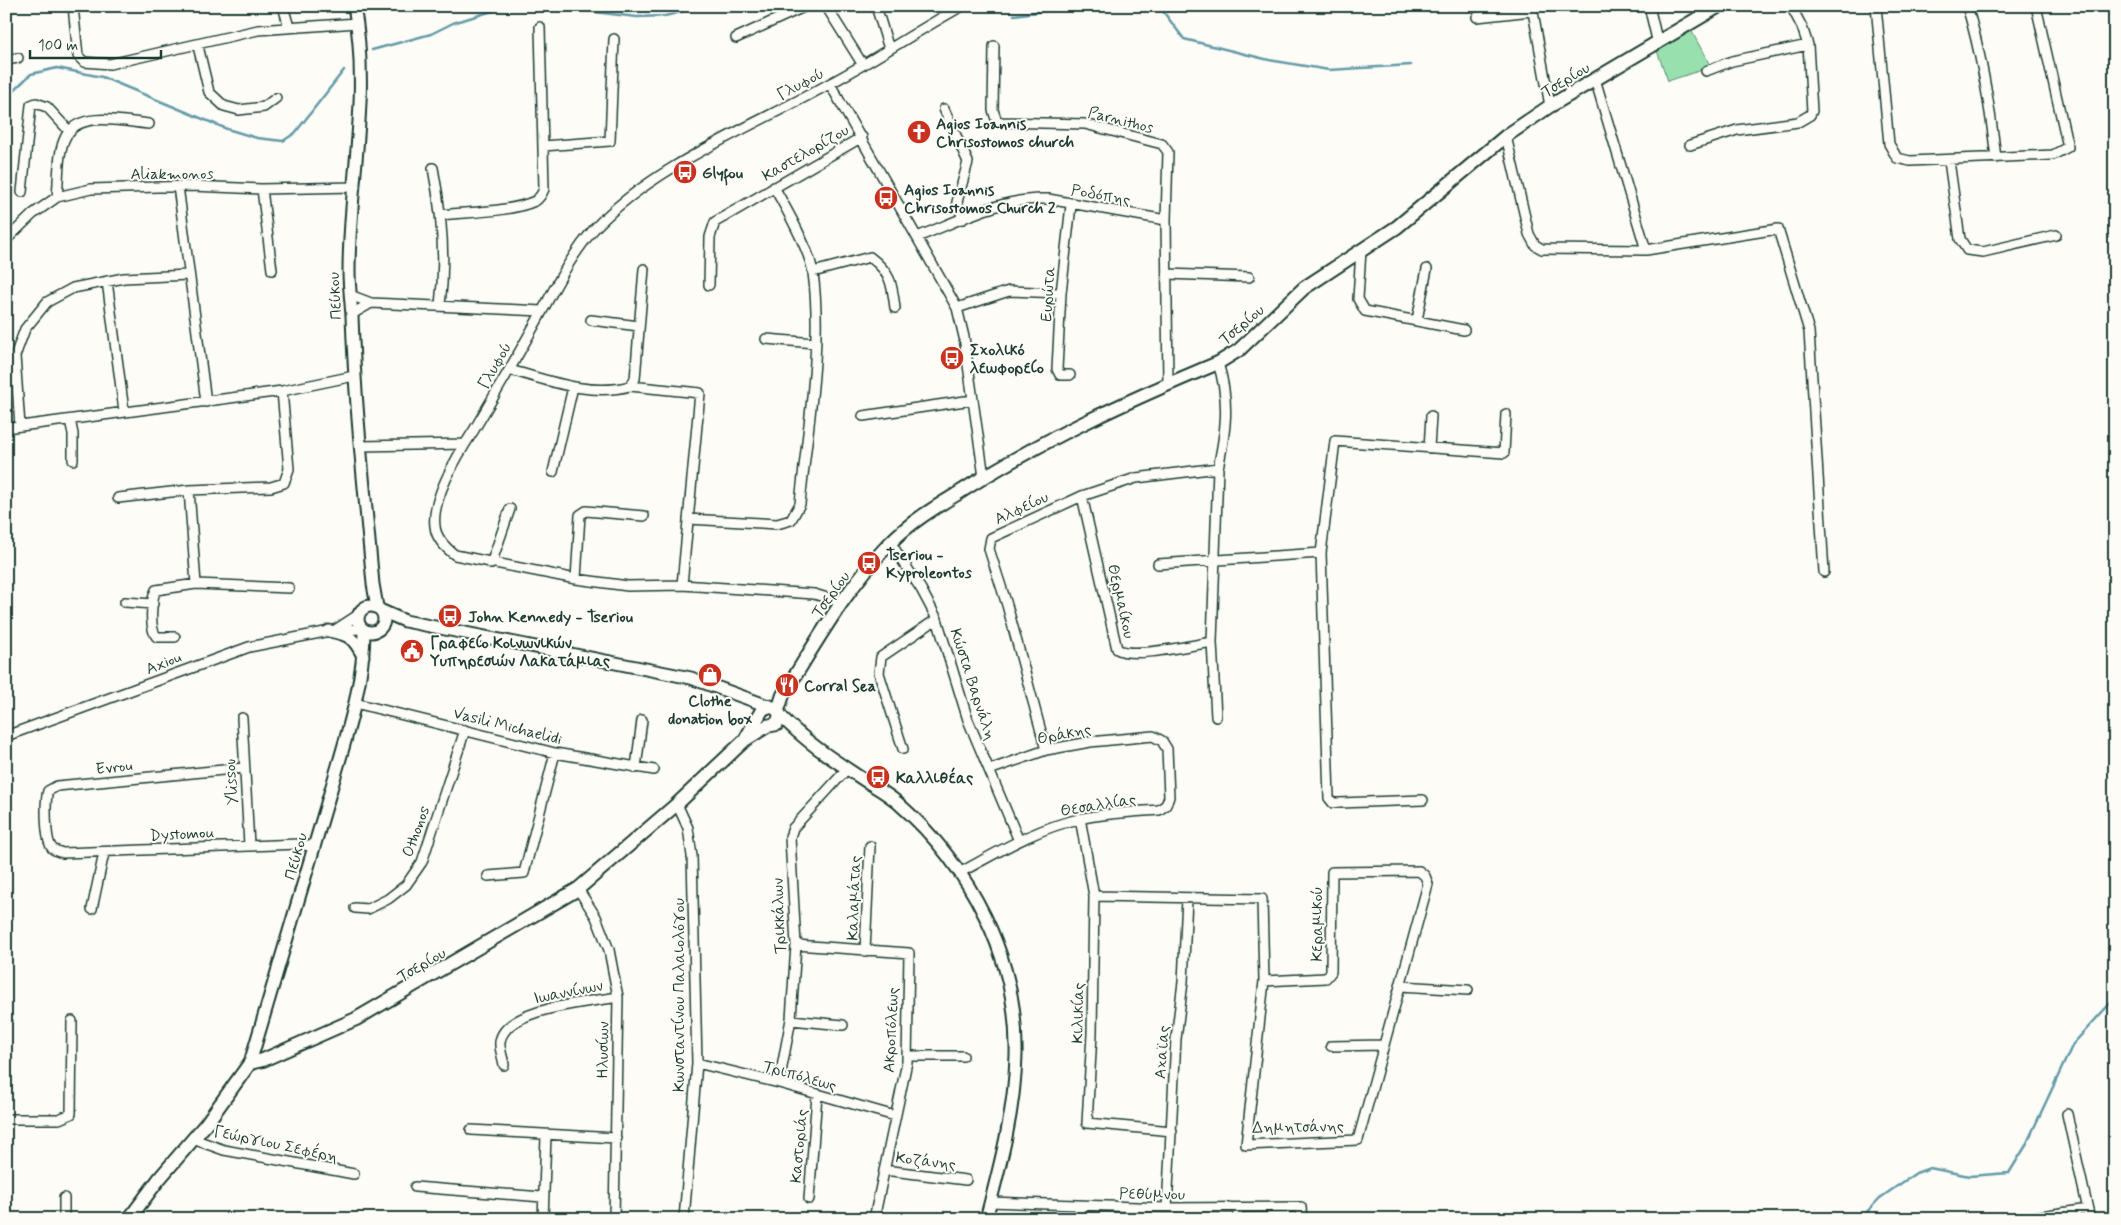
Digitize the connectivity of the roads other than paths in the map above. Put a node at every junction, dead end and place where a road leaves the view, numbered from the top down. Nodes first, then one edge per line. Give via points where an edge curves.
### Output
1 (73, 6) edge
2 (283, 6) edge
3 (354, 6) edge
4 (806, 6) edge
5 (826, 6) edge
6 (876, 6) edge
7 (962, 6) edge
8 (1649, 6) edge
9 (1719, 6) edge
10 (1791, 6) edge
11 (1876, 6) edge
12 (1967, 6) edge
13 (2036, 6) edge
14 (1532, 9) edge
15 (1477, 17) dead end
16 (357, 23) junction
17 (289, 27) junction
18 (540, 27) dead end
19 (736, 38) dead end
20 (614, 39) dead end
21 (1658, 44) junction
22 (1808, 45) junction
23 (198, 46) junction
24 (994, 46) dead end
25 (889, 49) junction
26 (18, 58) dead end
27 (6, 60) edge
28 (863, 65) junction
29 (1706, 71) dead end
30 (1595, 79) junction
31 (830, 84) junction
32 (276, 98) dead end
33 (1550, 106) junction
34 (944, 109) dead end
35 (149, 124) dead end
36 (70, 132) junction
37 (1506, 136) junction
38 (862, 137) junction
39 (1690, 145) dead end
40 (543, 146) junction
41 (1996, 158) junction
42 (1949, 161) junction
43 (434, 168) dead end
44 (178, 186) junction
45 (356, 186) junction
46 (774, 187) junction
47 (262, 189) junction
48 (22, 192) dead end
49 (57, 197) junction
50 (1071, 204) junction
51 (442, 215) junction
52 (963, 219) junction
53 (1166, 220) junction
54 (2056, 235) dead end
55 (917, 237) junction
56 (6, 240) edge
57 (1360, 250) junction
58 (1646, 250) junction
59 (644, 268) dead end
60 (1426, 269) dead end
61 (272, 270) dead end
62 (813, 272) junction
63 (1167, 274) junction
64 (189, 275) junction
65 (1249, 277) dead end
66 (108, 281) junction
67 (709, 285) dead end
68 (1061, 293) junction
69 (350, 295) junction
70 (371, 303) junction
71 (440, 305) junction
72 (895, 308) dead end
73 (957, 308) junction
74 (542, 311) junction
75 (352, 314) junction
76 (591, 320) dead end
77 (1417, 320) junction
78 (639, 326) junction
79 (1464, 330) dead end
80 (766, 339) dead end
81 (815, 343) junction
82 (1218, 363) junction
83 (510, 370) junction
84 (1070, 375) dead end
85 (354, 376) junction
86 (1168, 384) junction
87 (630, 386) junction
88 (573, 387) junction
89 (282, 391) junction
90 (972, 400) junction
91 (206, 402) junction
92 (124, 411) junction
93 (1506, 414) dead end
94 (863, 416) dead end
95 (1431, 416) dead end
96 (70, 420) junction
97 (20, 426) junction
98 (6, 428) edge
99 (465, 444) junction
100 (361, 446) junction
101 (1429, 448) junction
102 (73, 460) dead end
103 (1218, 468) junction
104 (553, 472) dead end
105 (984, 477) junction
106 (190, 490) junction
107 (1082, 496) junction
108 (118, 498) dead end
109 (510, 509) dead end
110 (644, 516) dead end
111 (688, 519) junction
112 (890, 542) junction
113 (1321, 553) junction
114 (1215, 559) junction
115 (491, 564) junction
116 (1158, 564) dead end
117 (1824, 572) dead end
118 (576, 579) junction
119 (196, 584) junction
120 (373, 584) junction
121 (682, 585) junction
122 (289, 588) dead end
123 (124, 602) dead end
124 (841, 602) junction
125 (153, 604) junction
126 (380, 609) junction
127 (361, 611) junction
128 (937, 619) junction
129 (405, 621) junction
130 (371, 629) junction
131 (332, 630) junction
132 (175, 637) dead end
133 (1212, 642) junction
134 (364, 657) junction
135 (355, 703) junction
136 (770, 715) junction
137 (1216, 717) dead end
138 (242, 718) dead end
139 (642, 720) dead end
140 (465, 730) junction
141 (6, 736) edge
142 (1147, 737) joint
143 (903, 749) dead end
144 (1046, 750) junction
145 (555, 753) junction
146 (244, 768) junction
147 (636, 768) junction
148 (847, 769) junction
149 (654, 770) dead end
150 (989, 770) junction
151 (1423, 800) dead end
152 (677, 804) junction
153 (1080, 818) junction
154 (1019, 841) junction
155 (249, 845) junction
156 (870, 846) dead end
157 (314, 847) junction
158 (52, 849) joint
159 (104, 853) junction
160 (960, 872) junction
161 (488, 876) dead end
162 (1425, 876) joint
163 (578, 889) junction
164 (1094, 896) junction
165 (1187, 898) junction
166 (355, 908) dead end
167 (92, 909) dead end
168 (796, 945) junction
169 (865, 951) junction
170 (1264, 981) junction
171 (1400, 986) junction
172 (1468, 990) dead end
173 (618, 996) junction
174 (791, 1020) junction
175 (72, 1021) dead end
176 (843, 1025) dead end
177 (1384, 1045) junction
178 (1331, 1046) dead end
179 (907, 1056) junction
180 (963, 1056) dead end
181 (250, 1063) junction
182 (697, 1064) junction
183 (504, 1065) dead end
184 (779, 1083) junction
185 (817, 1095) junction
186 (2067, 1114) dead end
187 (895, 1116) junction
188 (6, 1119) edge
189 (471, 1130) dead end
190 (1172, 1131) junction
191 (546, 1136) junction
192 (616, 1138) junction
193 (193, 1139) junction
194 (884, 1170) junction
195 (354, 1174) dead end
196 (966, 1180) dead end
197 (415, 1186) dead end
198 (542, 1196) junction
199 (64, 1198) dead end
200 (809, 1199) dead end
201 (990, 1202) junction
202 (1080, 1206) junction
203 (1167, 1208) junction
204 (1238, 1209) junction
205 (2089, 1214) edge
206 (64, 1219) edge
207 (129, 1219) edge
208 (543, 1219) edge
209 (614, 1219) edge
210 (684, 1219) edge
211 (874, 1219) edge
212 (986, 1219) edge
213 (1078, 1219) edge
214 (1238, 1219) edge
215 (1302, 1219) edge
216 (2019, 1219) edge

1 - 23 street via 78,56 84,62 110,64
2 - 17 street
3 - 16 main road, Πεύκου
4 - 19 street
5 - 28 street
6 - 25 street
7 - 25 street, Γλυφού
8 - 21 street
9 - 21 main road, Τσερίου
10 - 22 street
11 - 42 street via 1891,149 1902,160
12 - 41 street via 1987,88
13 - 41 street via 2068,147 2053,156
14 - 15 street
14 - 33 street
16 - 17 street
16 - 45 main road, Πεύκου via 361,110
17 - 23 street via 239,34
18 - 40 street
20 - 40 street via 610,141
21 - 30 main road, Τσερίου
22 - 29 street via 1732,61
22 - 39 street via 1810,115 1798,122 1737,130
23 - 32 street via 209,92 224,106 238,110 264,107
24 - 53 street, Parnithos via 993,110 1000,122 1085,124 1165,147 1168,152
25 - 28 street, Γλυφού
26 - 27 street
28 - 31 street, Γλυφού
30 - 33 main road, Τσερίου
30 - 58 street
31 - 38 street
31 - 74 street, Γλυφού via 681,163 633,196 596,228 572,257
33 - 37 main road, Τσερίου
34 - 52 street via 968,162 957,202
35 - 36 street via 95,120 76,124
36 - 48 street via 47,107 31,104
36 - 49 street via 61,156
37 - 57 main road, Τσερίου via 1397,227
37 - 58 street via 1534,244 1542,250
38 - 46 street, Καστελορίζου
38 - 55 street
40 - 51 street via 544,189 535,201 499,209
41 - 42 street
42 - 54 street via 1960,240 1967,250 1983,252
43 - 51 street
44 - 47 street, Aliakmonos
44 - 49 street, Aliakmonos via 91,189
44 - 64 street
45 - 47 street, Aliakmonos
45 - 69 main road, Πεύκου via 350,229
46 - 62 street via 789,213
46 - 67 street, Καστελορίζου via 715,222 710,237
47 - 61 street
49 - 56 street, Aliakmonos
50 - 52 street, Ροδόπης via 1048,199 1012,201
50 - 53 street, Ροδόπης
50 - 68 street, Ευρώτα
51 - 71 street via 444,278
52 - 55 street, Ροδόπης
53 - 63 street, Parnithos
55 - 73 street
57 - 77 street via 1360,306 1365,311
57 - 82 main road, Τσερίου via 1304,288 1239,350
58 - 117 street via 1778,229 1809,331
59 - 78 street
60 - 77 street
62 - 72 street via 870,257 887,273
62 - 81 street
63 - 65 street
63 - 86 street, Parnithos
64 - 66 street
64 - 91 street
66 - 92 street
66 - 97 street via 73,288 47,302 25,329 15,356
68 - 73 street via 1009,291
68 - 84 street, Ευρώτα via 1057,369 1060,375
69 - 70 street
69 - 75 main road, Πεύκου
70 - 71 street
70 - 75 street
71 - 74 street
73 - 90 street
74 - 83 street, Γλυφού
75 - 85 main road, Πεύκου
76 - 78 street
77 - 79 street
78 - 87 street via 634,378
80 - 81 street
81 - 111 street via 800,504 791,520 777,524
82 - 86 main road, Τσερίου
82 - 103 street via 1227,401
83 - 88 street
83 - 99 street, Γλυφού
85 - 89 street
85 - 100 main road, Πεύκου
86 - 105 main road, Τσερίου
87 - 88 street
87 - 111 street via 700,393
88 - 104 street
89 - 91 street
89 - 106 street via 289,470 284,482 271,487
90 - 94 street
90 - 105 street
91 - 92 street
92 - 96 street
93 - 101 street via 1504,453
95 - 101 street
96 - 97 street
96 - 102 street
97 - 98 street
99 - 100 street
99 - 115 street, Γλυφού via 438,499 435,526 442,545 455,555
100 - 120 main road, Πεύκου
101 - 113 street via 1335,441
103 - 107 street, Αλφείου via 1136,478
103 - 114 street
105 - 112 main road, Τσερίου via 937,506
106 - 108 street
106 - 119 street
107 - 133 street, Θερμαίκου via 1116,649 1126,652 1161,651
107 - 144 street, Αλφείου via 998,533 989,544
109 - 115 street
110 - 118 street via 586,511 580,515
111 - 121 street
112 - 124 main road, Τσερίου
112 - 128 street, Κώστα Βαρνάλη
113 - 114 street
113 - 151 street via 1329,798 1333,803
114 - 116 street
114 - 133 street
115 - 118 street, Γλυφού
118 - 121 street, Γλυφού via 628,586
119 - 122 street
119 - 125 street via 156,590
120 - 126 main road, Πεύκου
120 - 127 main road, Πεύκου
121 - 124 street, Γλυφού via 814,594
123 - 125 street
124 - 136 main road, Τσερίου
125 - 132 street via 154,635
126 - 127 main road via 370,605
126 - 129 main road
126 - 130 main road, Πεύκου
127 - 130 main road via 358,622
127 - 131 street, Axiou
128 - 143 street via 881,658 879,672
128 - 150 street, Κώστα Βαρνάλη via 968,720
129 - 130 main road
129 - 136 main road via 691,678 725,689
130 - 131 street, Axiou
130 - 134 main road, Πεύκου
131 - 134 main road via 348,635
131 - 141 street, Axiou via 249,647
133 - 137 street
134 - 135 main road, Πεύκου
135 - 140 street, Vasili Michaelidi
135 - 157 main road, Πεύκου
136 - 148 main road
136 - 152 main road, Τσερίου
138 - 146 street, Ylissou
139 - 147 street
140 - 145 street, Vasili Michaelidi
140 - 166 street, Othonos via 422,862 406,885 388,899 368,909
142 - 144 street, Θράκης
142 - 153 street, Θεσαλλίας via 1158,738 1167,749 1170,797 1166,805 1159,810
144 - 150 street, Θράκης
145 - 147 street, Vasili Michaelidi
145 - 161 street via 524,873
146 - 155 street, Ylissou
146 - 158 street, Evrou via 57,786 48,791 46,798 48,842
147 - 149 street, Vasili Michaelidi
148 - 160 main road via 897,801 928,830
148 - 168 street, Τρικκάλων via 793,828 790,836
150 - 154 street, Κώστα Βαρνάλη
152 - 163 main road, Τσερίου
152 - 182 street, Κωνσταντίνου Παλαιολόγου via 688,828 692,856
153 - 154 street, Θεσαλλίας
153 - 164 street, Κιλικίας
154 - 160 street, Θεσαλλίας
155 - 157 street, Dystomou via 299,844
155 - 159 street, Dystomou
156 - 169 street, Καλαμάτας
157 - 181 main road, Πεύκου
158 - 159 street, Dystomou via 63,853
159 - 167 street
160 - 201 main road via 985,915 1005,964 1012,997 1016,1054 1012,1100
162 - 170 street, Κεραμικού via 1419,871 1332,872 1331,972 1326,978
162 - 171 street, Δημητσάνης via 1428,884
163 - 173 street, Ηλυσίων via 596,917 609,950
163 - 181 main road, Τσερίου via 356,1019 264,1060
164 - 165 street
164 - 190 street, Κιλικίας via 1087,1123
165 - 170 street via 1262,899
165 - 190 street, Αχαϊας
168 - 169 street, Ακροπόλεως
168 - 174 street, Τρικκάλων
169 - 179 street, Ακροπόλεως via 909,953
170 - 177 street, Δημητσάνης via 1246,1145 1358,1140
171 - 172 street
171 - 177 street, Δημητσάνης
173 - 183 street, Ιωαννίνων via 529,1014 514,1022 507,1027 500,1042
173 - 192 street, Ηλυσίων
174 - 176 street
174 - 184 street, Τρικκάλων
175 - 188 street via 71,1114 59,1119
177 - 178 street
179 - 180 street
179 - 187 street, Ακροπόλεως
181 - 193 main road
182 - 184 street, Τριπόλεως
182 - 210 street, Κωνσταντίνου Παλαιολόγου
184 - 185 street, Τριπόλεως
185 - 187 street, Τριπόλεως
185 - 200 street, Καστοριάς
186 - 205 street
187 - 194 street, Ακροπόλεως
189 - 191 street
190 - 203 street, Αχαϊας
191 - 192 street
191 - 198 street
192 - 209 street, Ηλυσίων
193 - 195 street, Γεώργιου Σεφέρη via 224,1150
193 - 207 main road via 158,1178
194 - 196 street, Κοζάνης
194 - 211 street, Ακροπόλεως
197 - 198 street
198 - 208 street
199 - 206 street
201 - 202 street, Ρεθύμνου
201 - 212 main road
202 - 203 street, Ρεθύμνου
202 - 213 street
203 - 204 street, Ρεθύμνου
204 - 214 street
204 - 215 street, Ρεθύμνου via 1301,1207
205 - 216 street

